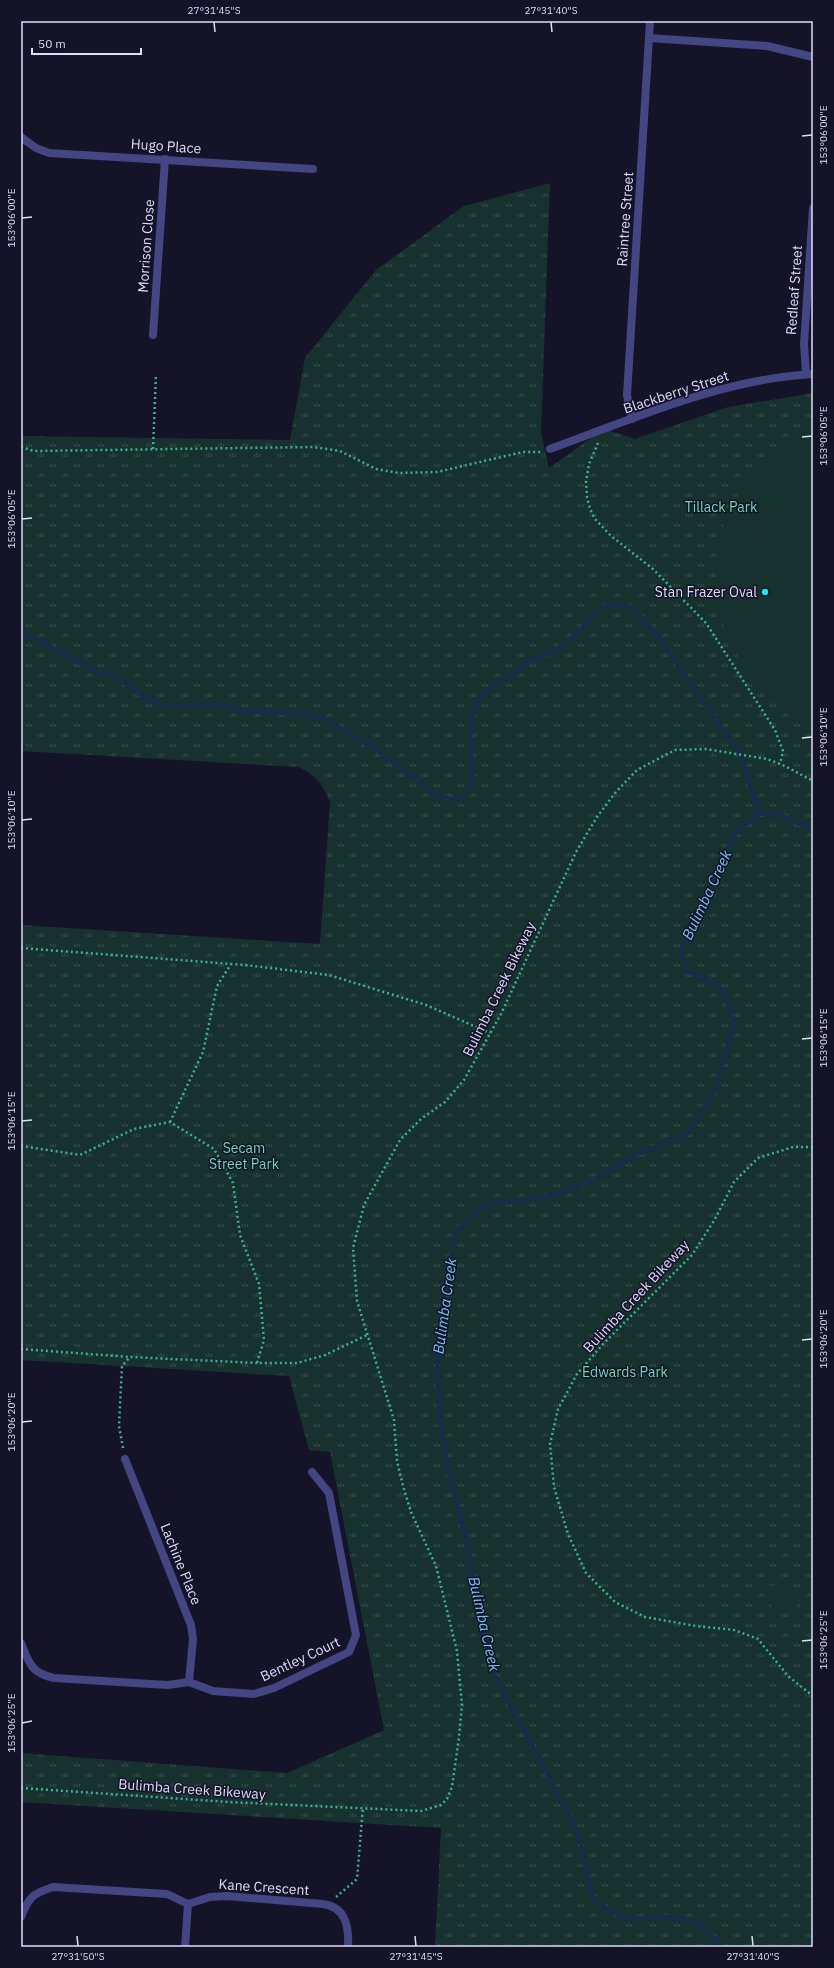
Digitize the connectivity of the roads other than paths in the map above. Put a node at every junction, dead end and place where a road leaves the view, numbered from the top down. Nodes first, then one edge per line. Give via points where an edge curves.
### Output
1 (650, 21) edge
2 (649, 38) junction
3 (813, 57) edge
4 (21, 137) edge
5 (165, 159) junction
6 (313, 169) dead end
7 (813, 208) edge
8 (153, 335) dead end
9 (810, 374) edge
10 (632, 419) junction
11 (550, 449) road end
12 (125, 1459) road end
13 (312, 1472) dead end
14 (21, 1643) edge
15 (189, 1682) junction
16 (188, 1904) junction
17 (21, 1917) edge
18 (185, 1947) edge
19 (348, 1947) edge

1 - 2 street, Raintree Street
2 - 3 street via 767,46
2 - 10 street, Raintree Street via 628,395
4 - 5 street, Hugo Place via 36,148 49,153
5 - 6 street, Hugo Place
5 - 8 street, Morrison Close
7 - 9 street, Redleaf Street via 804,344
9 - 10 street, Blackberry Street via 751,382
10 - 11 street, Blackberry Street
12 - 15 street, Lachine Place via 191,1625 193,1639
13 - 15 street, Bentley Court via 329,1493 356,1635 349,1652 274,1688 254,1694 213,1691
14 - 15 street, Bentley Court via 30,1666 42,1675 54,1678 168,1685
16 - 17 street via 167,1894 53,1887 35,1893 26,1902
16 - 18 street
16 - 19 street, Kane Crescent via 210,1896 227,1896 332,1905 344,1916 349,1931

